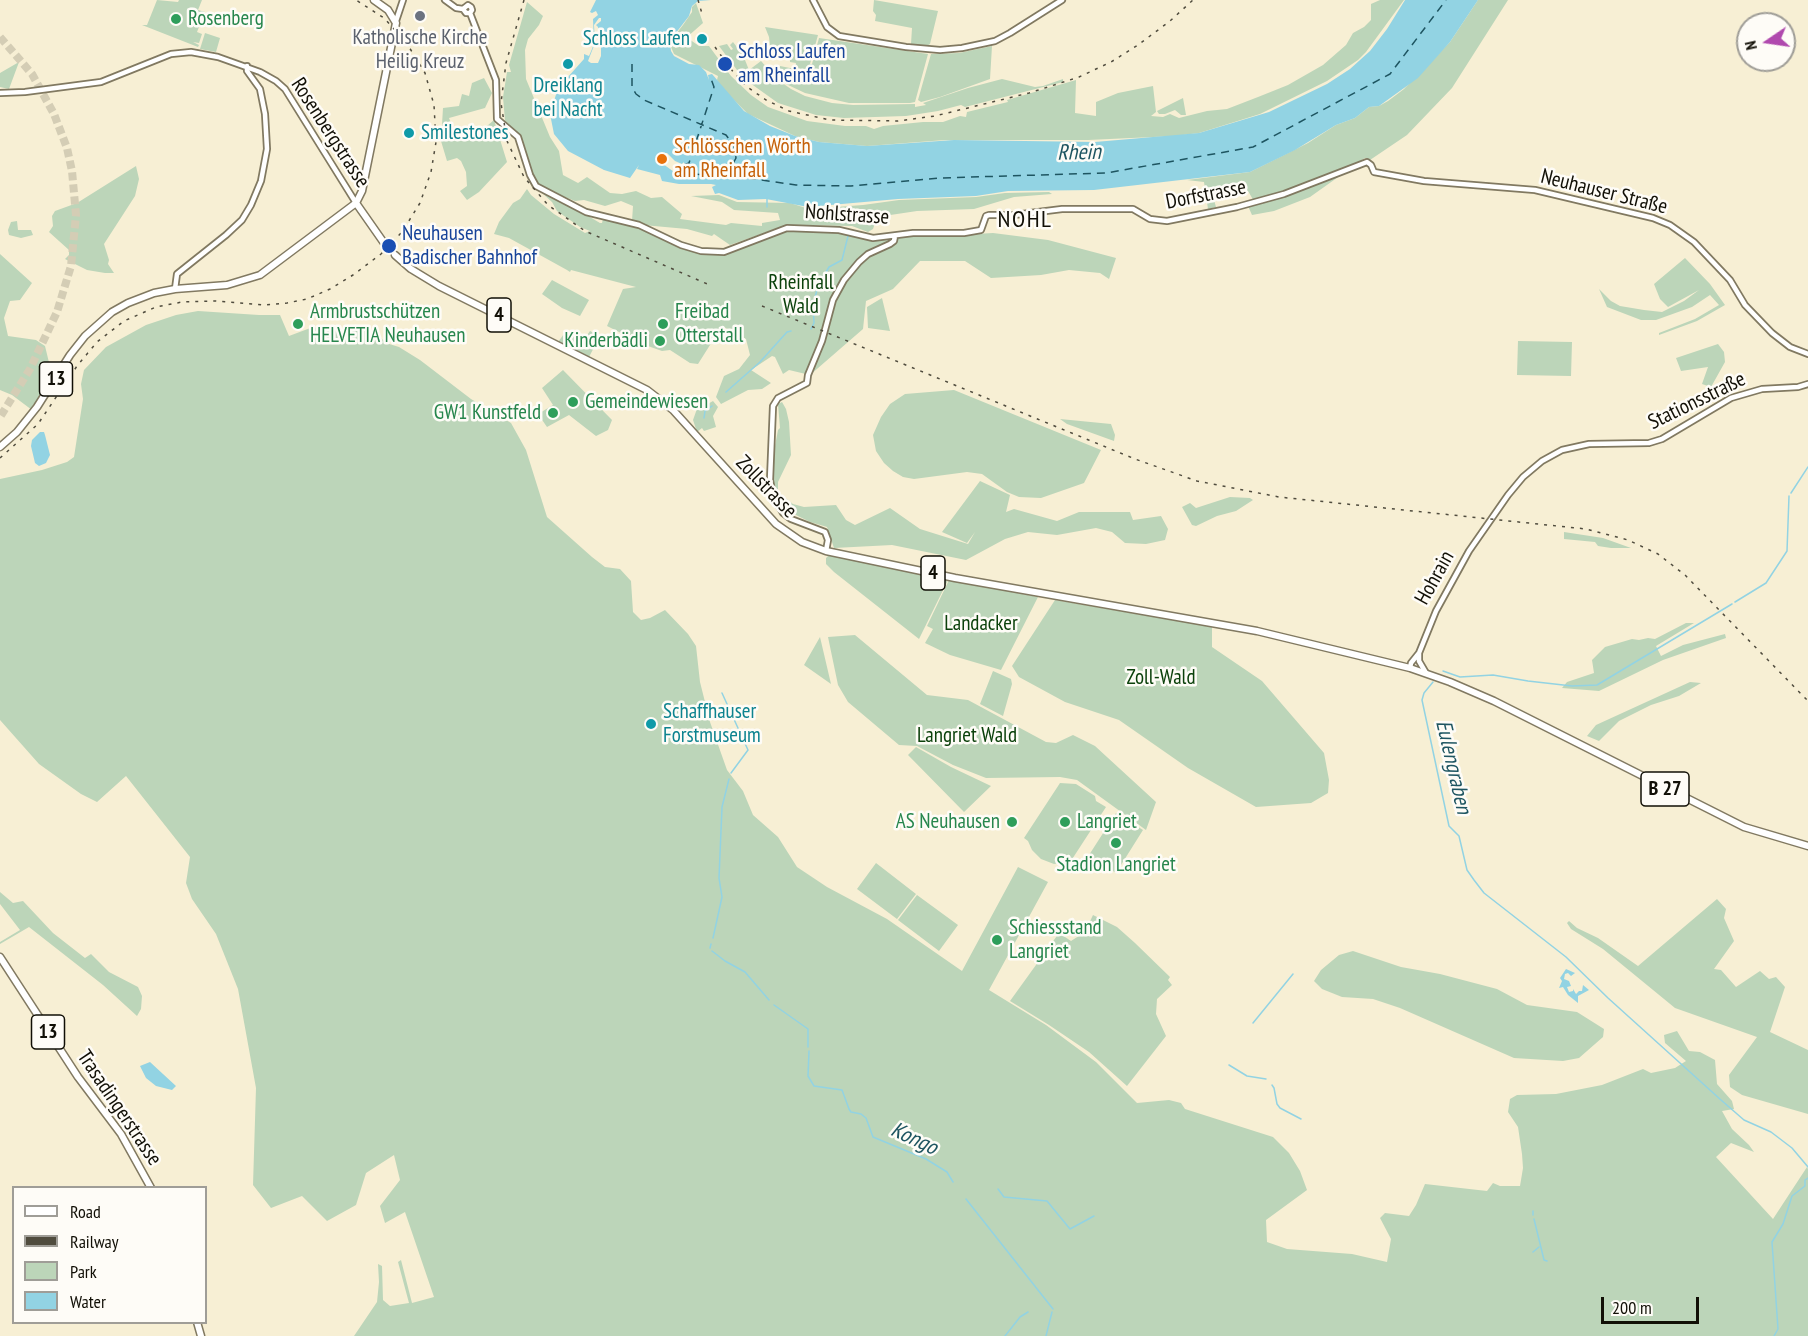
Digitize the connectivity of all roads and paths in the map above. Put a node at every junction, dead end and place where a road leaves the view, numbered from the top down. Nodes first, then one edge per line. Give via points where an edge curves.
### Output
1 (374, 0) edge
2 (403, 0) edge
3 (445, 0) edge
4 (813, 0) edge
5 (1062, 0) edge
6 (469, 6) edge
7 (399, 8) junction
8 (388, 10) junction
9 (396, 21) junction
10 (247, 66) junction
11 (0, 93) edge
12 (1370, 163) joint
13 (356, 203) junction
14 (981, 230) joint
15 (894, 236) junction
16 (384, 243) tunnel mouth
17 (394, 255) tunnel mouth
18 (175, 289) junction
19 (1808, 354) edge
20 (1808, 384) edge
21 (0, 447) edge
22 (1488, 523) joint
23 (826, 551) junction
24 (1240, 628) joint
25 (1419, 653) junction
26 (1419, 660) junction
27 (1410, 668) junction
28 (1426, 673) junction
29 (1808, 846) edge
30 (0, 957) edge
31 (150, 1186) edge

1 - 8 main road
2 - 7 street
3 - 6 street via 456,8
4 - 5 street via 827,27 839,36 930,50 995,41
6 - 15 street, Nohlstrasse via 496,80 497,119 518,137 536,186 593,214 639,225 708,253 724,252 790,228 839,230 873,238
7 - 8 street
7 - 9 street
8 - 9 main road
9 - 13 main road via 362,191
10 - 11 street, Rosenbergstrasse via 208,54 178,53 101,82
10 - 13 street, Rosenbergstrasse via 285,89
10 - 18 street via 260,89 266,114 267,149 261,181 242,220 177,274
12 - 14 street, Dorfstrasse via 1293,192 1171,220 1154,220 1133,209 1062,209 989,215
12 - 19 street, Neuhauser Straße via 1377,173 1535,190 1670,225 1694,242 1730,280 1745,305 1772,333 1790,347
13 - 16 main road
13 - 18 main road, 13 via 260,275 227,285
14 - 15 street, Nohlstrasse
15 - 23 street via 894,241 859,261 844,280 833,300 809,380 778,398 773,406 773,496 783,513 801,525 825,532
17 - 23 main road, Zollstrasse / 4 via 439,286 647,390 673,410 776,524 802,542
18 - 21 main road, 13 via 128,303 98,324 70,355 38,407
20 - 22 street, Stationsstraße via 1762,389 1731,398 1649,443 1589,444 1562,450 1523,477
22 - 25 street, Hohrain via 1436,610
23 - 24 main road, Zollstrasse / 4
24 - 27 main road, B 27
25 - 26 street, Hohrain
25 - 27 street, Hohrain
26 - 27 street
26 - 28 street, Hohrain
27 - 28 main road, B 27
28 - 29 main road, B 27 via 1494,701 1740,826
30 - 31 main road, Trasadingerstrasse / 13 via 74,1071 121,1134

